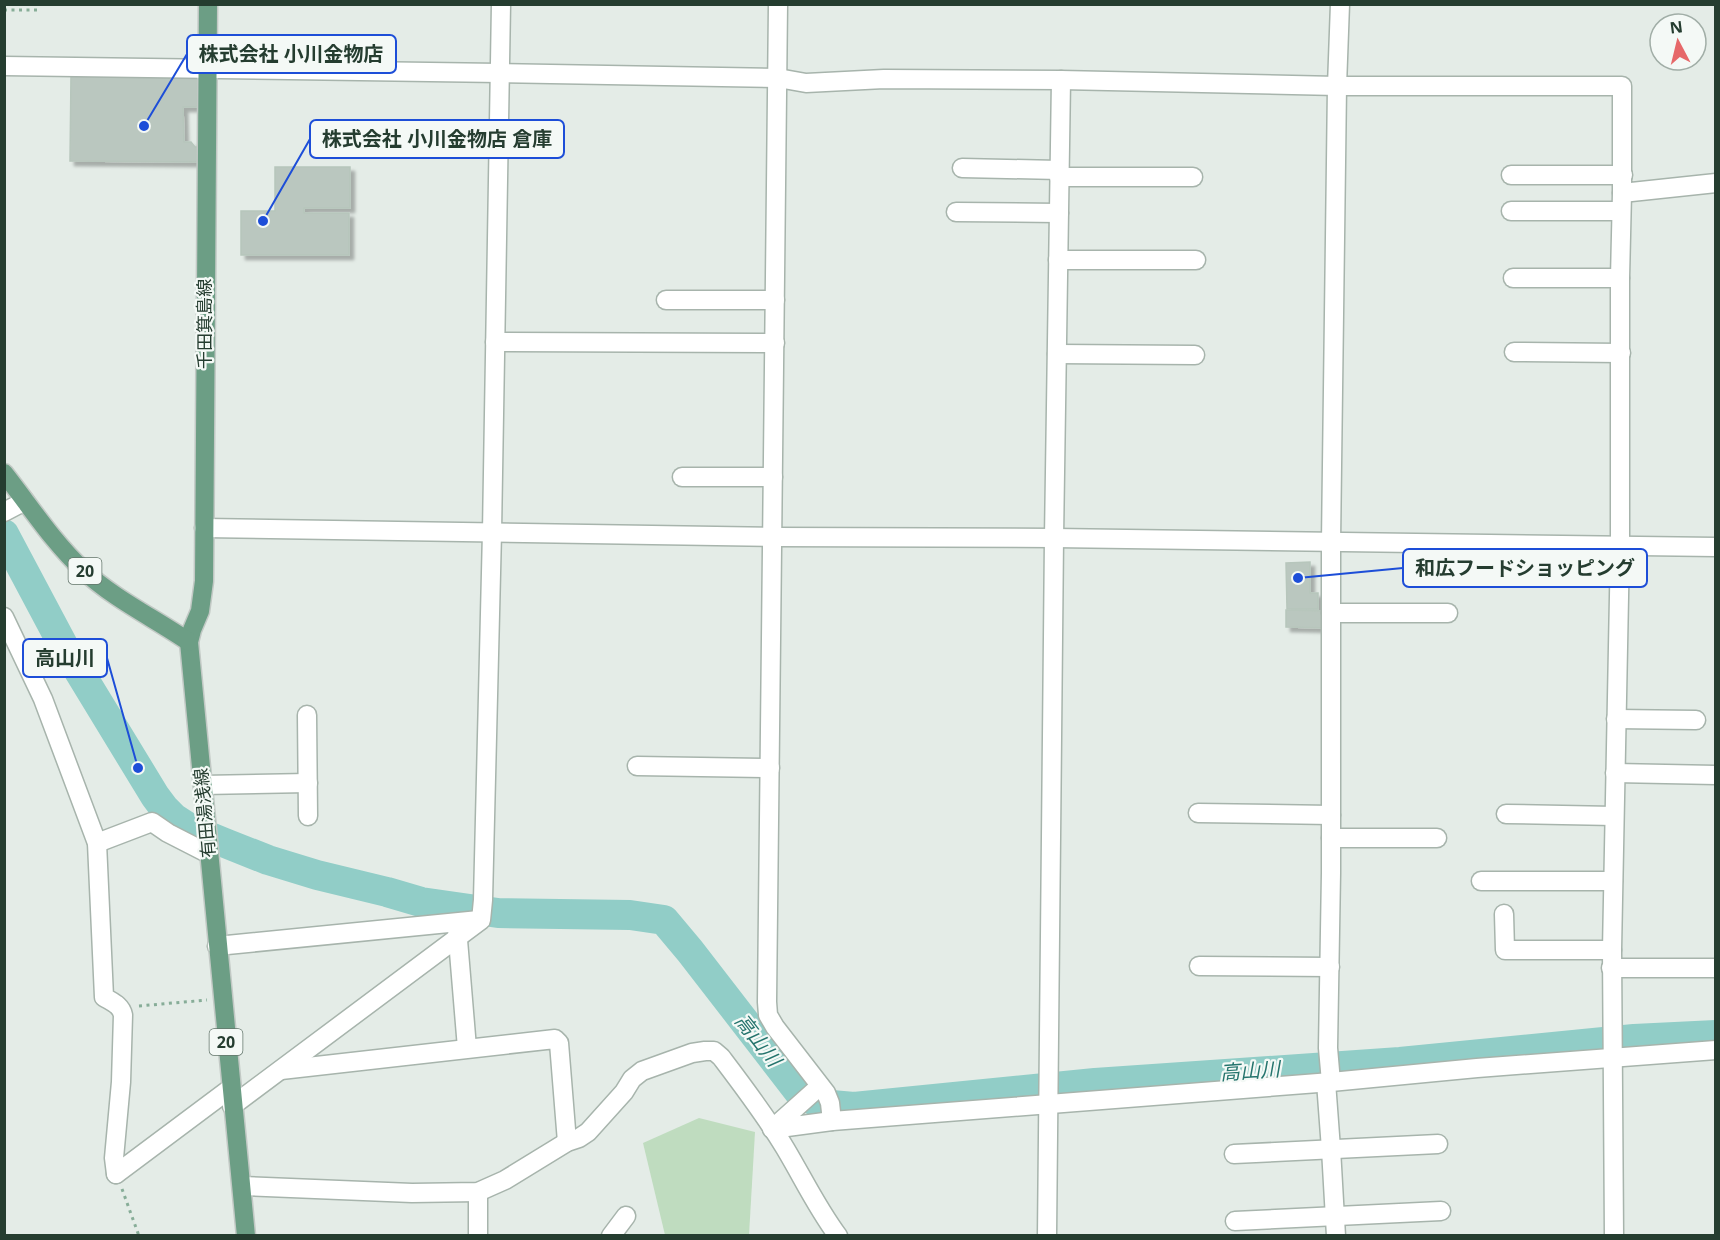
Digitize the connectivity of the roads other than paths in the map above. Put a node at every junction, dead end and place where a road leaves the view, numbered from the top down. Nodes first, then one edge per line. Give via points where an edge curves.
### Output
1 (208, 4) edge
2 (501, 4) edge
3 (778, 4) edge
4 (1340, 4) edge
5 (4, 66) edge
6 (207, 68) junction
7 (500, 73) junction
8 (778, 78) junction
9 (1061, 80) junction
10 (1337, 86) junction
11 (962, 168) dead end
12 (1059, 174) junction
13 (1511, 175) dead end
14 (1193, 177) dead end
15 (1716, 183) edge
16 (1622, 193) junction
17 (1511, 211) dead end
18 (956, 213) dead end
19 (1059, 213) junction
20 (1058, 260) junction
21 (1196, 260) dead end
22 (1513, 278) dead end
23 (1620, 278) junction
24 (666, 300) dead end
25 (775, 300) junction
26 (495, 342) junction
27 (775, 344) junction
28 (1514, 352) dead end
29 (1621, 352) junction
30 (1057, 354) junction
31 (1195, 355) dead end
32 (4, 473) edge
33 (682, 477) dead end
34 (773, 477) junction
35 (25, 501) junction
36 (4, 512) edge
37 (204, 528) junction
38 (492, 532) junction
39 (772, 537) junction
40 (1054, 538) junction
41 (1331, 542) junction
42 (1620, 546) junction
43 (1716, 547) edge
44 (1331, 613) junction
45 (1448, 613) dead end
46 (4, 617) edge
47 (189, 642) junction
48 (307, 715) dead end
49 (1616, 719) junction
50 (1696, 720) dead end
51 (637, 766) dead end
52 (770, 768) junction
53 (1615, 773) junction
54 (1716, 774) edge
55 (308, 783) junction
56 (203, 785) junction
57 (1198, 813) dead end
58 (1506, 814) dead end
59 (1331, 815) junction
60 (308, 816) dead end
61 (1614, 816) junction
62 (1331, 838) junction
63 (1437, 838) dead end
64 (97, 843) junction
65 (208, 851) junction
66 (1613, 881) junction
67 (1481, 882) dead end
68 (1504, 914) dead end
69 (457, 930) junction
70 (217, 946) junction
71 (1611, 959) junction
72 (1199, 966) dead end
73 (1329, 967) junction
74 (1716, 968) edge
75 (467, 1048) junction
76 (1716, 1050) edge
77 (1611, 1057) junction
78 (279, 1070) junction
79 (1329, 1082) junction
80 (820, 1086) junction
81 (232, 1097) junction
82 (1047, 1104) junction
83 (832, 1121) junction
84 (772, 1129) junction
85 (567, 1142) junction
86 (1438, 1144) dead end
87 (1331, 1149) junction
88 (1234, 1154) dead end
89 (242, 1186) junction
90 (478, 1192) junction
91 (1441, 1211) dead end
92 (626, 1216) dead end
93 (1334, 1216) junction
94 (1235, 1221) dead end
95 (246, 1236) edge
96 (478, 1236) edge
97 (611, 1236) edge
98 (838, 1236) edge
99 (1047, 1236) edge
100 (1336, 1236) edge
101 (1614, 1236) edge

1 - 6 main road, 千田箕島線
2 - 7 street
3 - 8 street
4 - 10 street
5 - 6 street
6 - 7 street
6 - 37 main road, 千田箕島線
7 - 8 street
7 - 26 street
8 - 9 street via 806,83 884,79
8 - 25 street
9 - 10 street
9 - 12 street
10 - 16 street via 1622,86
10 - 41 street
11 - 12 street
12 - 14 street
12 - 19 street
13 - 16 street
15 - 16 street
16 - 17 street
16 - 23 street
18 - 19 street
19 - 20 street
20 - 21 street
20 - 30 street
22 - 23 street
23 - 29 street
24 - 25 street
25 - 27 street
26 - 27 street
26 - 38 street
27 - 34 street
28 - 29 street
29 - 42 street
30 - 31 street
30 - 40 street
32 - 35 main road, 20
33 - 34 street
34 - 39 street
35 - 36 street
35 - 47 main road, 20 via 83,570 114,595
37 - 38 street
37 - 47 main road, 千田箕島線 via 202,599
38 - 39 street
38 - 69 street via 483,900 481,920
39 - 40 street
39 - 52 street
40 - 41 street
40 - 82 street
41 - 42 street
41 - 44 street
42 - 43 street
42 - 49 street
44 - 45 street
44 - 59 street
46 - 64 street via 43,699
47 - 56 main road, 有田湯浅線 / 20
48 - 55 street
49 - 50 street
49 - 53 street
51 - 52 street
52 - 80 street via 768,1015
53 - 54 street
53 - 61 street
55 - 56 street
55 - 60 street
56 - 65 main road, 有田湯浅線 / 20
57 - 59 street
58 - 61 street
59 - 62 street
61 - 66 street
62 - 63 street
62 - 73 street
64 - 65 street via 152,822
64 - 81 street via 104,997 119,1006 123,1015 116,1173
65 - 70 main road, 有田湯浅線 / 20
66 - 67 street
66 - 71 street
68 - 71 street via 1505,950
69 - 70 street
69 - 75 street
69 - 78 street
70 - 81 main road, 有田湯浅線 / 20
71 - 74 street
71 - 77 street
72 - 73 street
73 - 79 street
75 - 78 street
75 - 85 street via 555,1040 559,1043
76 - 77 street
77 - 79 street
77 - 101 street
78 - 81 street
79 - 82 street
79 - 87 street
80 - 83 street via 828,1098
80 - 84 street
81 - 89 main road, 有田湯浅線 / 20
82 - 83 street
82 - 99 street
83 - 84 street
84 - 85 street via 721,1057 714,1051 705,1051 642,1071 588,1132
84 - 98 street
85 - 90 street
86 - 87 street
87 - 88 street
87 - 93 street
89 - 90 street
89 - 95 main road, 有田湯浅線 / 20
90 - 96 street
91 - 93 street
92 - 97 street
93 - 94 street
93 - 100 street

